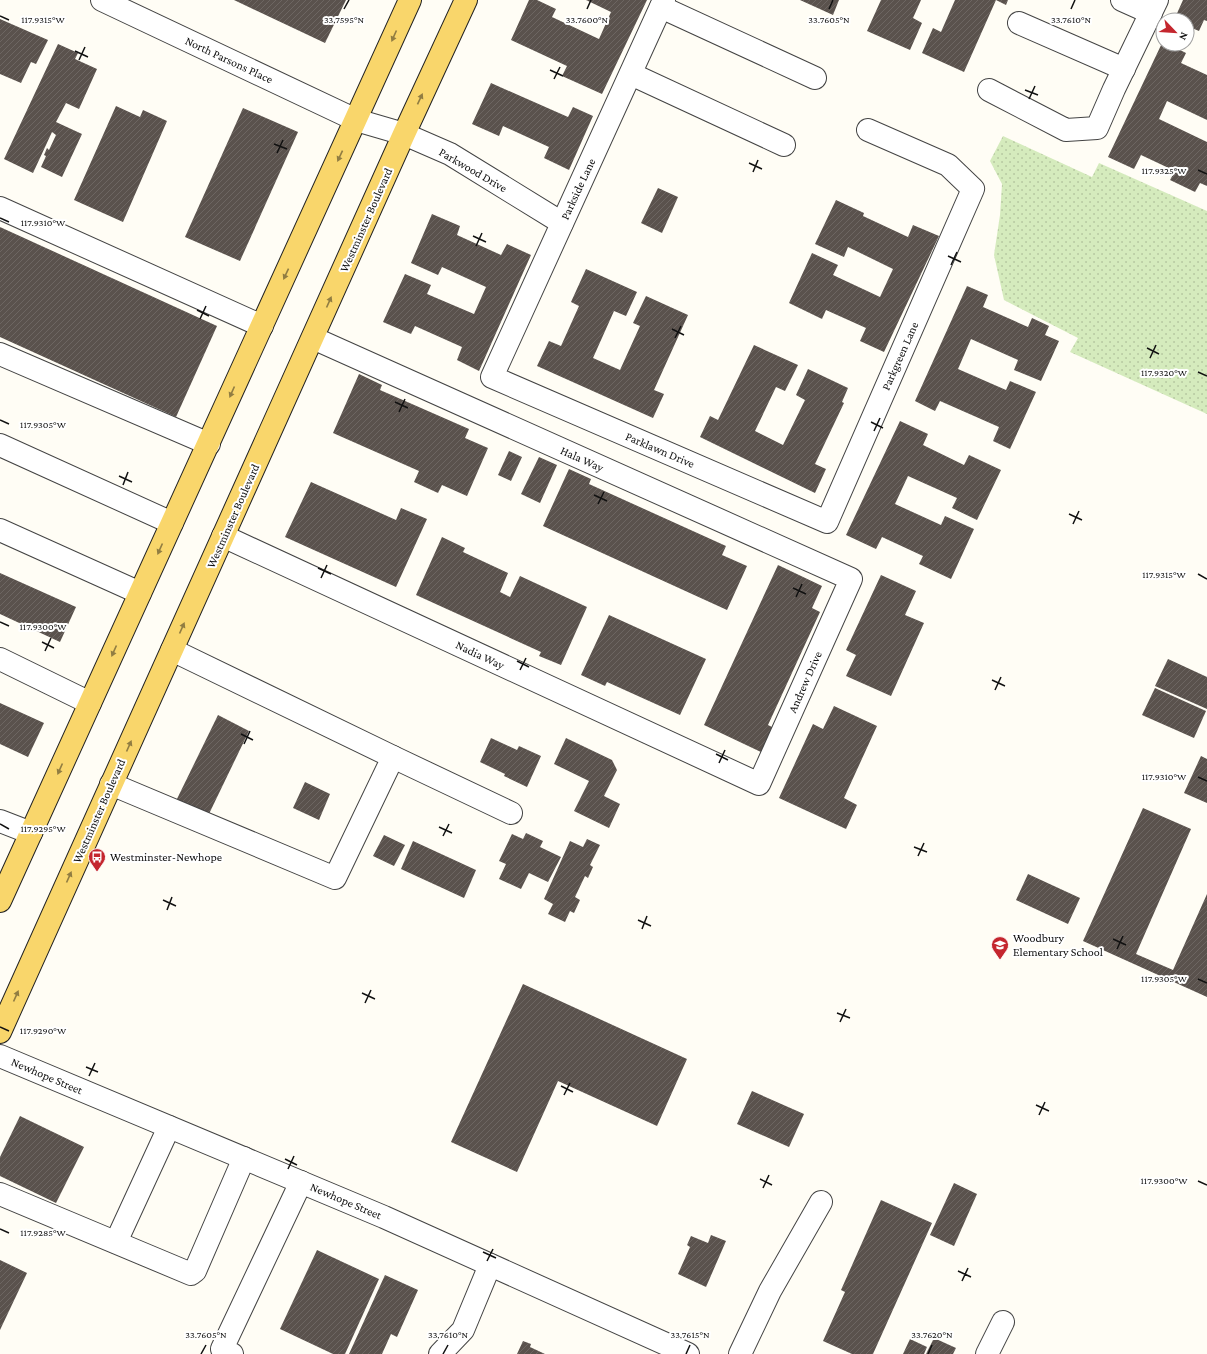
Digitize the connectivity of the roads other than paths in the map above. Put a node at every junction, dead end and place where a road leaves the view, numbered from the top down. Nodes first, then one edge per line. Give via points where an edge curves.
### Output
1 (102, 0) edge
2 (410, 0) edge
3 (466, 0) edge
4 (1122, 0) edge
5 (663, 3) edge
6 (1154, 6) edge
7 (1019, 23) dead end
8 (1124, 69) junction
9 (631, 74) junction
10 (815, 78) dead end
11 (989, 90) dead end
12 (356, 120) junction
13 (868, 130) dead end
14 (404, 134) junction
15 (784, 145) dead end
16 (0, 208) edge
17 (562, 223) junction
18 (262, 326) junction
19 (313, 338) junction
20 (0, 354) edge
21 (492, 377) joint
22 (209, 444) junction
23 (0, 445) edge
24 (827, 522) joint
25 (172, 523) junction
26 (0, 530) edge
27 (223, 536) junction
28 (851, 579) joint
29 (140, 593) junction
30 (172, 650) junction
31 (0, 660) edge
32 (90, 703) junction
33 (393, 757) junction
34 (111, 784) junction
35 (759, 784) joint
36 (511, 813) dead end
37 (0, 821) edge
38 (31, 833) junction
39 (0, 901) edge
40 (0, 1032) edge
41 (0, 1056) edge
42 (169, 1127) junction
43 (244, 1158) junction
44 (301, 1182) junction
45 (0, 1194) edge
46 (821, 1202) dead end
47 (116, 1242) junction
48 (490, 1265) junction
49 (1003, 1322) dead end
50 (232, 1354) edge
51 (440, 1354) edge
52 (688, 1354) edge
53 (740, 1354) edge
54 (987, 1354) edge

1 - 12 street, North Parsons Place
2 -> 12 main road
14 -> 3 main road, Westminster Boulevard
4 - 6 street
5 - 9 street, Parkside Lane
5 - 10 street
6 - 8 street
7 - 8 street
8 - 11 street via 1097,128 1066,130
9 - 15 street
9 - 17 street, Parkside Lane
12 - 14 street, Parkwood Drive
12 -> 18 main road
13 - 24 street, Parkgreen Lane via 948,165 973,189
14 - 17 street, Parkwood Drive via 450,154
19 -> 14 main road, Westminster Boulevard
16 - 18 street
17 - 21 street, Parkside Lane
18 -> 22 main road
19 - 27 main road, Westminster Boulevard
19 - 28 street, Hala Way
20 - 22 street
21 - 24 street, Parklawn Drive
22 - 25 main road
23 - 25 street
25 -> 29 main road
26 - 29 street
30 -> 27 main road, Westminster Boulevard
27 - 35 street, Nadia Way
28 - 35 street, Andrew Drive
29 -> 32 main road
30 - 33 street
34 -> 30 main road, Westminster Boulevard
31 - 32 street
32 -> 38 main road
33 - 34 street via 335,878
33 - 36 street
40 -> 34 main road, Westminster Boulevard
37 - 38 street
38 - 39 main road
41 - 42 street, Newhope Street
42 - 43 street, Newhope Street
42 - 47 street
43 - 44 street, Newhope Street
43 - 47 street via 195,1270 190,1274
44 - 48 street, Newhope Street
44 - 50 street via 222,1349
45 - 47 street
46 - 53 street via 770,1291
48 - 51 street via 463,1330
48 - 52 street, Newhope Street
49 - 54 street

